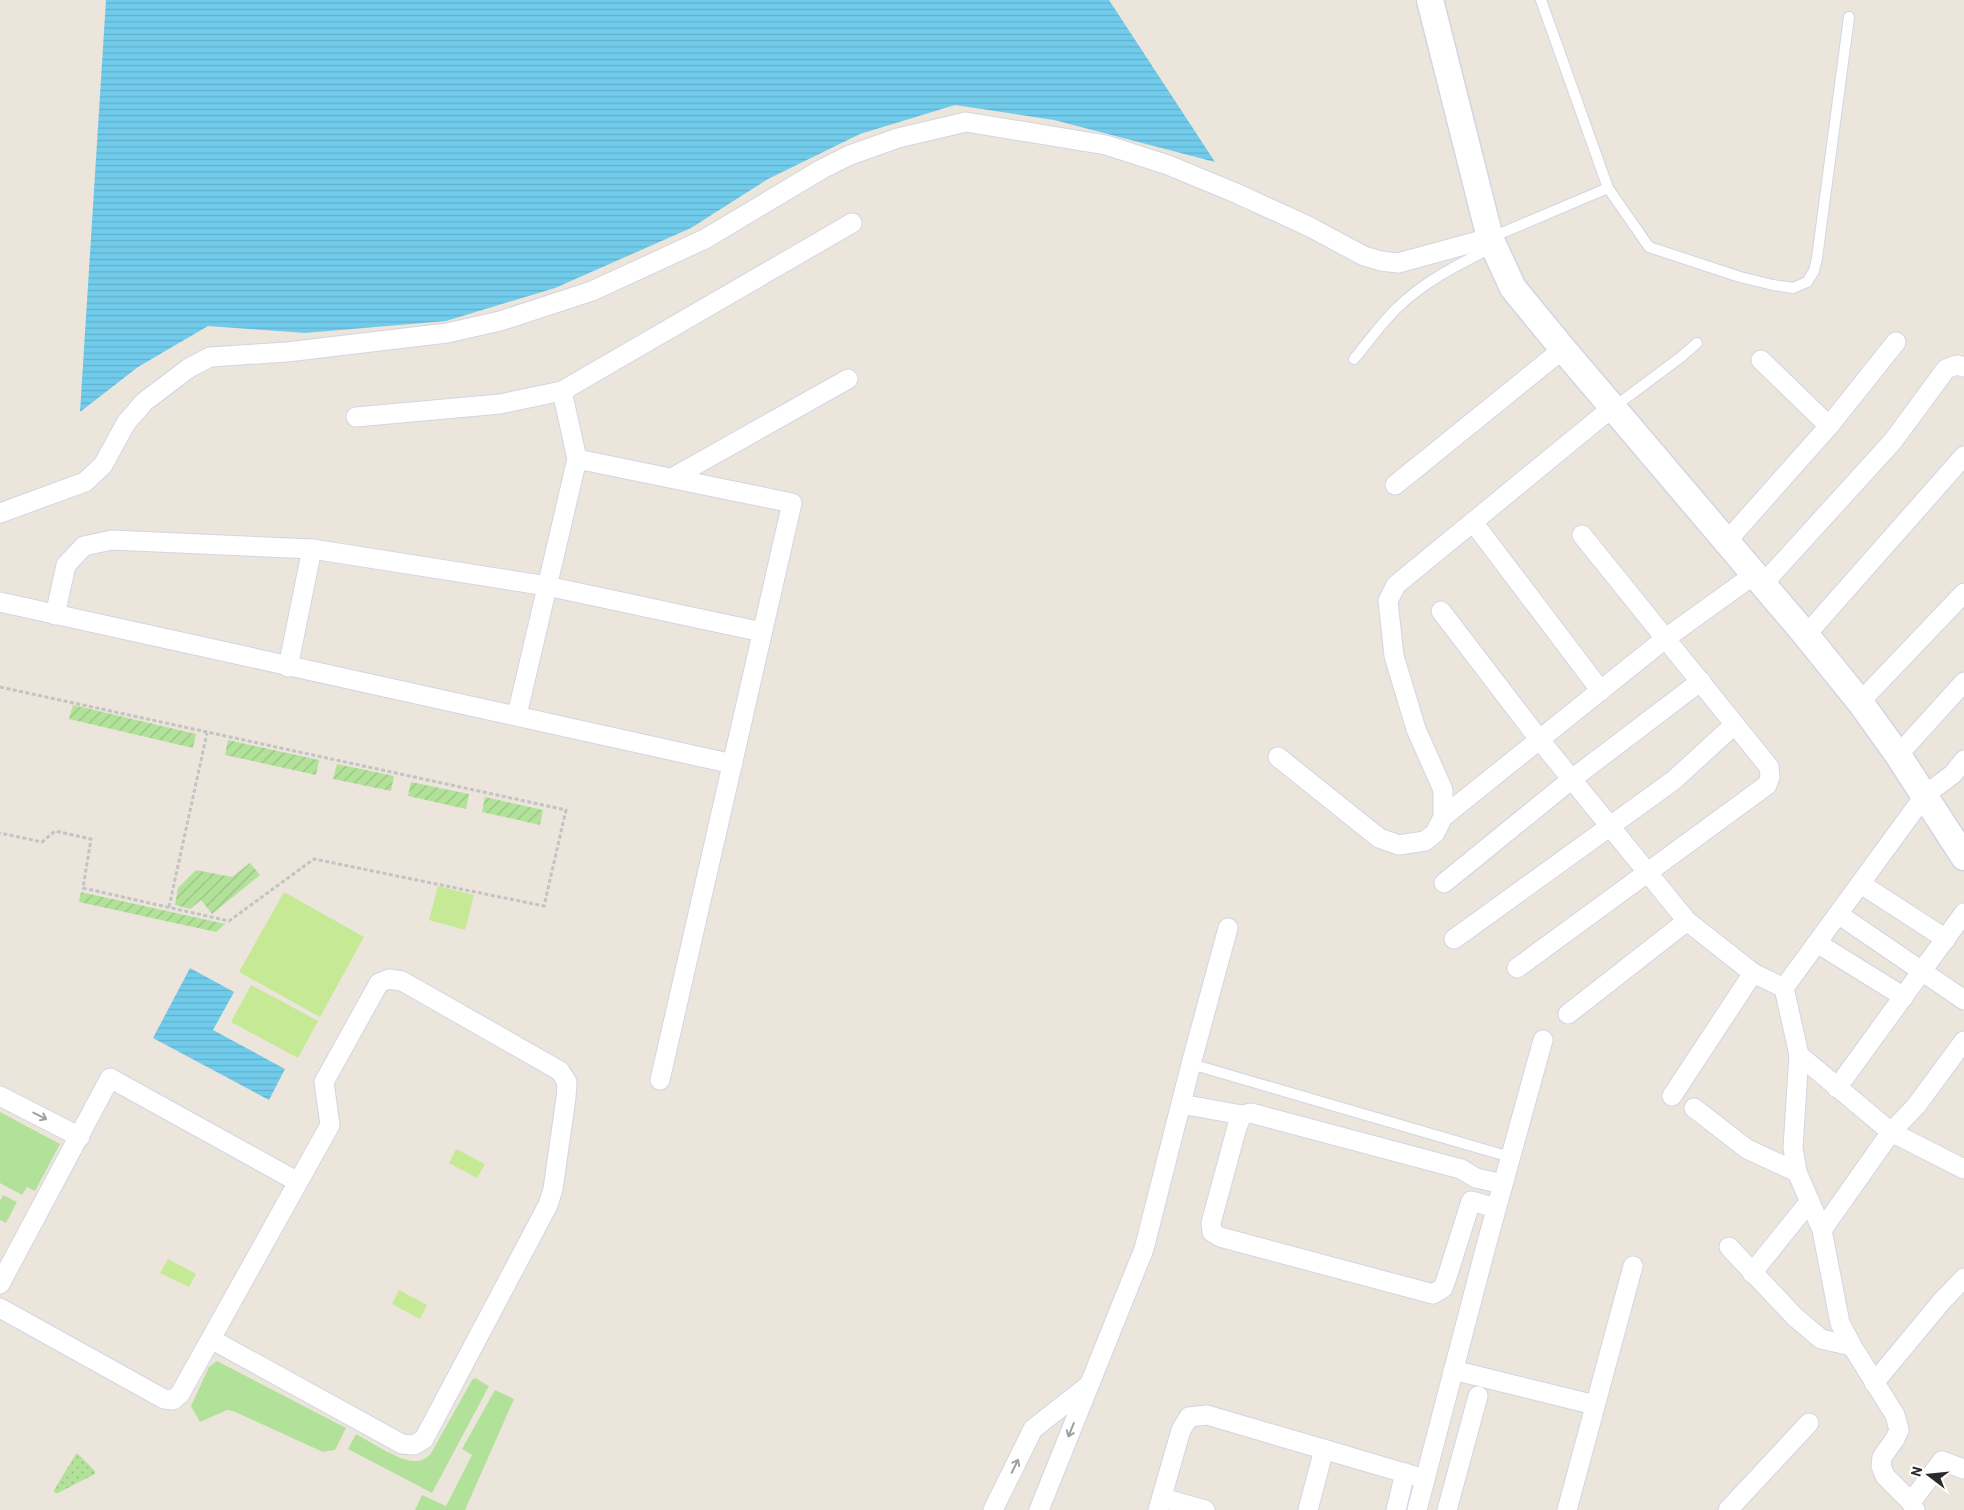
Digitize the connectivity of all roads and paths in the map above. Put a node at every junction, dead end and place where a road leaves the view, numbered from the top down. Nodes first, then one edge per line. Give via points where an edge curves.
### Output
1 (1430, 0) edge
2 (1541, 0) edge
3 (1849, 17) dead end
4 (1608, 188) junction
5 (852, 223) dead end
6 (1492, 243) junction
7 (1896, 342) dead end
8 (1697, 343) dead end
9 (1563, 349) junction
10 (1354, 358) dead end
11 (1761, 360) dead end
12 (1964, 366) edge
13 (848, 379) dead end
14 (562, 391) junction
15 (1613, 407) junction
16 (356, 417) dead end
17 (1829, 426) junction
18 (1964, 456) edge
19 (577, 458) junction
20 (672, 478) junction
21 (1395, 485) dead end
22 (0, 513) edge
23 (1474, 522) junction
24 (1582, 535) dead end
25 (1727, 541) junction
26 (312, 549) junction
27 (1758, 579) junction
28 (547, 586) junction
29 (1964, 592) edge
30 (0, 602) edge
31 (1442, 611) dead end
32 (55, 615) junction
33 (762, 632) junction
34 (1806, 635) junction
35 (1666, 638) junction
36 (288, 667) junction
37 (1700, 681) junction
38 (1964, 682) edge
39 (0, 687) edge
40 (1601, 691) junction
41 (1860, 702) junction
42 (518, 715) junction
43 (1734, 725) junction
44 (207, 733) junction
45 (1539, 739) junction
46 (1898, 754) junction
47 (1278, 757) dead end
48 (1964, 760) edge
49 (732, 764) junction
50 (1572, 779) junction
51 (1925, 796) junction
52 (1443, 817) junction
53 (1610, 826) junction
54 (0, 833) edge
55 (1961, 845) edge
56 (1647, 871) junction
57 (1444, 883) dead end
58 (1860, 884) junction
59 (169, 907) junction
60 (1964, 913) edge
61 (1838, 914) junction
62 (1687, 920) junction
63 (1228, 928) dead end
64 (1454, 938) dead end
65 (1946, 939) junction
66 (1817, 943) junction
67 (1517, 968) dead end
68 (1922, 972) junction
69 (1753, 973) junction
70 (1784, 988) junction
71 (1904, 996) junction
72 (1964, 1000) edge
73 (1568, 1014) dead end
74 (1543, 1040) dead end
75 (1964, 1041) edge
76 (1799, 1055) junction
77 (1191, 1064) junction
78 (660, 1080) dead end
79 (1838, 1088) junction
80 (0, 1096) edge
81 (1672, 1096) dead end
82 (1181, 1104) junction
83 (1694, 1108) dead end
84 (1242, 1114) junction
85 (1891, 1132) junction
86 (80, 1137) junction
87 (1510, 1157) junction
88 (1964, 1169) edge
89 (1797, 1172) junction
90 (1476, 1178) junction
91 (298, 1182) junction
92 (1503, 1184) junction
93 (1471, 1201) junction
94 (1810, 1201) junction
95 (1496, 1208) junction
96 (1822, 1230) junction
97 (1729, 1247) dead end
98 (1632, 1266) dead end
99 (1752, 1273) junction
100 (1964, 1278) edge
101 (0, 1284) edge
102 (0, 1308) edge
103 (211, 1339) junction
104 (1852, 1346) junction
105 (1454, 1370) junction
106 (1874, 1383) junction
107 (1089, 1385) junction
108 (1478, 1396) dead end
109 (1595, 1405) junction
110 (1809, 1423) dead end
111 (1324, 1449) junction
112 (1964, 1469) edge
113 (1405, 1473) junction
114 (1425, 1479) junction
115 (1160, 1504) edge
116 (1912, 1507) edge
117 (993, 1510) edge
118 (1040, 1510) edge
119 (1206, 1510) edge
120 (1308, 1510) edge
121 (1396, 1510) edge
122 (1417, 1510) edge
123 (1447, 1510) edge
124 (1567, 1510) edge
125 (1728, 1510) edge

1 - 6 street
2 - 4 lane
3 - 4 lane via 1817,258 1814,271 1806,282 1793,288 1773,286 1649,247
4 - 6 lane
5 - 14 street
6 - 9 street via 1513,288
6 - 10 lane via 1434,279 1396,308
6 - 22 street via 1398,263 1381,260 1364,256 1238,194 1168,165 1106,145 966,122 943,126 850,155 705,239 592,291 500,321 447,333 287,352 210,357 189,368 144,402 126,423 104,465 85,482
7 - 17 street
8 - 15 lane
9 - 15 street
9 - 21 street
11 - 17 street
12 - 27 street via 1946,369 1893,441
13 - 20 street
14 - 16 street via 500,404
14 - 19 street
15 - 23 street
15 - 25 street
17 - 25 street
18 - 34 street
19 - 20 street
19 - 28 street
20 - 33 street via 792,503
23 - 40 street
23 - 52 street via 1396,585 1388,601 1394,656 1416,729 1443,790
24 - 35 street
25 - 27 street
26 - 28 street
26 - 32 street via 112,540 84,546 66,566
26 - 36 street
27 - 34 street
27 - 35 street
28 - 33 street
28 - 42 street
29 - 41 street
30 - 32 street
31 - 45 street
32 - 36 street
33 - 49 street
34 - 41 street
35 - 37 street
35 - 40 street
36 - 42 street
37 - 43 street
37 - 50 street
38 - 46 street
39 - 44 path
40 - 45 street
41 - 46 street
42 - 49 street
43 - 53 street via 1674,780
43 - 56 street via 1769,767 1770,777 1766,785
44 - 59 path
44 - 59 path via 566,810 544,906 314,859 229,921
45 - 50 street
45 - 52 street
46 - 51 street
47 - 52 street via 1379,838 1399,845 1425,841 1435,833
48 - 51 street via 1953,774
49 - 78 street
50 - 53 street
50 - 57 street
51 - 55 street
51 - 58 street
53 - 56 street
53 - 64 street
54 - 59 path via 42,842 55,831 91,839 82,888
56 - 62 street
56 - 67 street
58 - 61 street
58 - 65 street
60 - 65 street
61 - 66 street
61 - 68 street
62 - 69 street
62 - 73 street
63 - 77 street
65 - 68 street
66 - 70 street
66 - 71 street
68 - 71 street
68 - 72 street
69 - 70 street
69 - 81 street
70 - 76 street
71 - 79 street
74 - 87 street
75 - 85 street via 1916,1106
76 - 79 street
76 - 89 street via 1793,1148
77 - 82 street
77 - 87 lane
79 - 85 street
80 -> 86 street
82 - 84 street
82 - 107 street via 1144,1249
83 - 89 street via 1747,1149
84 - 90 street via 1251,1112 1452,1167
84 - 93 street via 1211,1224 1212,1232 1220,1237 1433,1294 1443,1288
85 - 88 street
85 - 96 street
86 - 91 street via 110,1078
86 - 101 street
87 - 92 street
89 - 94 street
90 - 92 street
90 - 93 street
91 - 103 street
91 - 103 street via 330,1125 324,1082 379,984 389,979 402,982 560,1071 567,1082 548,1205 424,1439 414,1445 402,1444
92 - 95 street
93 - 95 street
94 - 96 street
94 - 99 street
95 - 105 street
96 - 104 street via 1840,1322
97 - 99 street
98 - 109 street
99 - 104 street via 1821,1339
100 - 106 street
102 - 103 street via 164,1399 173,1400 180,1394
104 - 106 street
105 - 109 street
105 - 114 street
106 - 116 street via 1896,1415 1899,1430 1882,1457 1881,1466
117 -> 107 street via 1034,1429
107 -> 118 street
108 - 123 street
109 - 124 street
110 - 125 street
111 - 113 street
111 - 115 street via 1207,1416 1189,1417 1181,1430
111 - 120 street
112 - 116 street via 1942,1461
113 - 114 street
113 - 121 street
114 - 122 street
115 - 119 street

